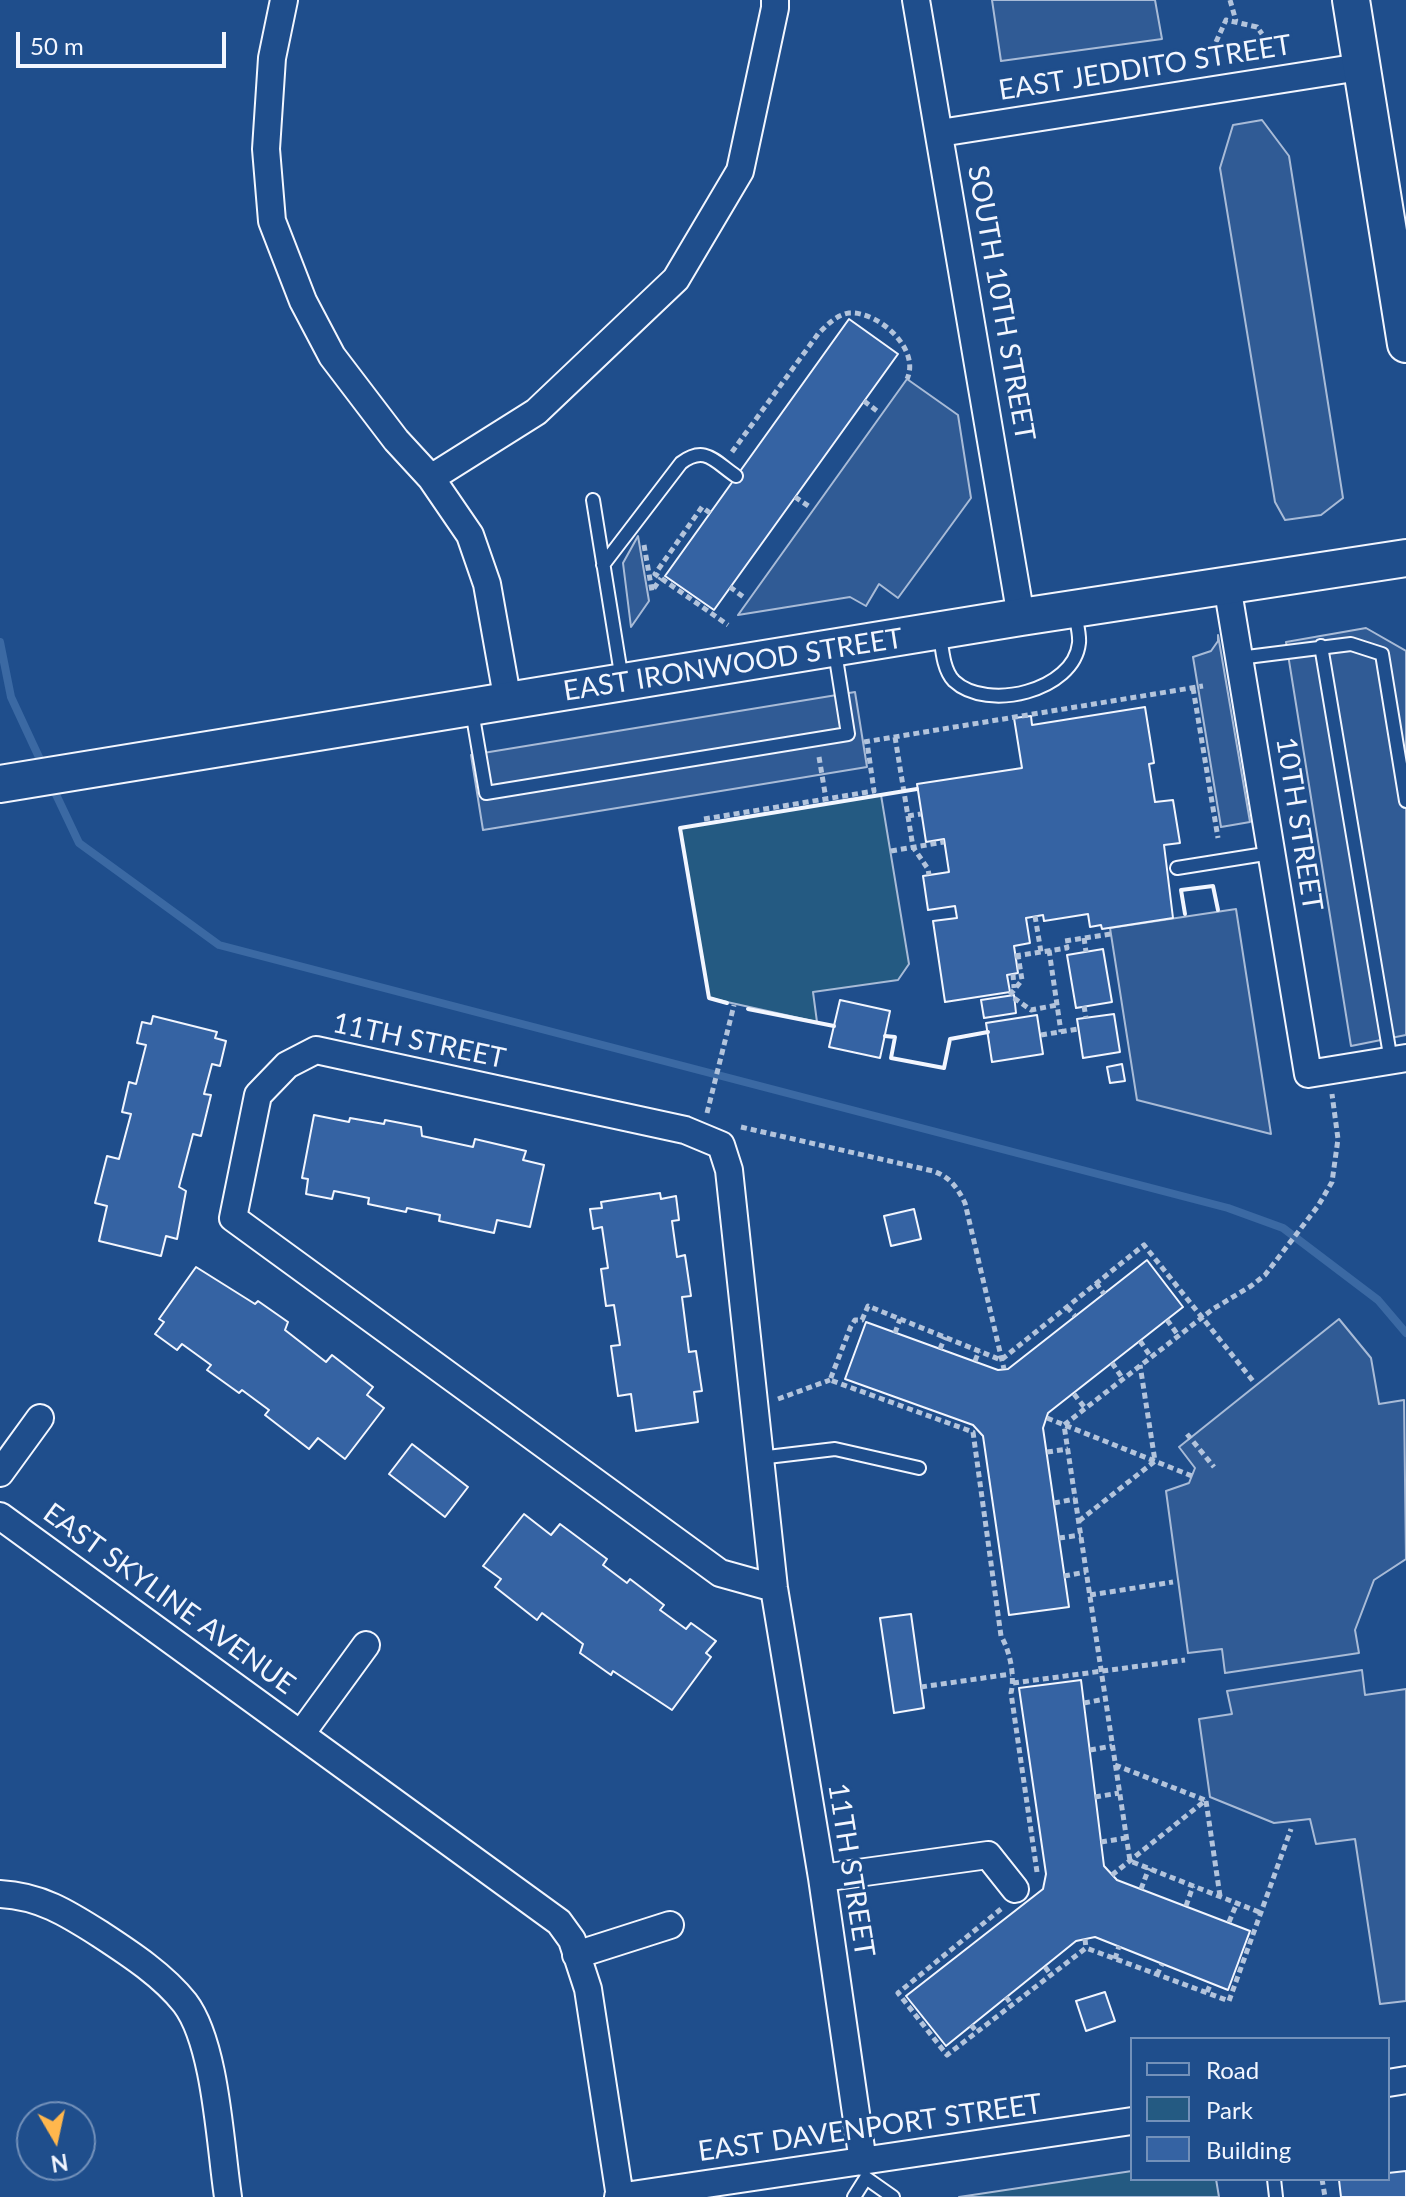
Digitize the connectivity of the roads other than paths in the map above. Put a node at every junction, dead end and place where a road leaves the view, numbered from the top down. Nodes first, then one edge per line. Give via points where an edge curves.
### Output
1 (284, 0) edge
2 (775, 0) edge
3 (916, 0) edge
4 (1351, 0) edge
5 (1360, 67) junction
6 (940, 133) junction
7 (1406, 344) edge
8 (736, 476) dead end
9 (431, 478) junction
10 (593, 500) dead end
11 (1406, 558) edge
12 (603, 565) junction
13 (1227, 585) junction
14 (1074, 609) junction
15 (1021, 617) junction
16 (939, 632) junction
17 (1321, 646) junction
18 (835, 649) junction
19 (1239, 658) junction
20 (623, 684) junction
21 (508, 702) junction
22 (471, 708) junction
23 (11, 782) edge
24 (1406, 801) edge
25 (1271, 853) junction
26 (1177, 868) dead end
27 (1399, 1060) edge
28 (40, 1418) dead end
29 (759, 1458) junction
30 (919, 1468) dead end
31 (0, 1473) edge
32 (0, 1516) edge
33 (774, 1588) junction
34 (366, 1645) dead end
35 (301, 1734) junction
36 (822, 1878) junction
37 (1021, 1890) road end
38 (0, 1894) edge
39 (670, 1925) dead end
40 (576, 1955) junction
41 (1130, 2121) edge
42 (864, 2170) junction
43 (228, 2197) edge
44 (619, 2197) edge
45 (854, 2197) edge
46 (893, 2197) edge

1 - 9 street via 272,58 266,149 272,221 303,301 332,356
2 - 9 street via 740,171 676,279 536,412
3 - 6 street, SOUTH 10TH STREET
4 - 5 street
5 - 6 street, EAST JEDDITO STREET
5 - 7 street
6 - 15 street, SOUTH 10TH STREET
8 - 12 lane via 702,453 693,454
9 - 21 street via 470,535 487,584
10 - 12 lane
11 - 13 street, EAST IRONWOOD STREET
12 - 20 lane
13 - 14 street, EAST IRONWOOD STREET
13 - 19 street, 10TH STREET
14 - 15 street, EAST IRONWOOD STREET
14 - 16 lane via 1079,643 1072,663 1059,677 1018,694 995,695 954,681
15 - 16 street, EAST IRONWOOD STREET
16 - 18 street, EAST IRONWOOD STREET
17 - 19 lane
17 - 24 lane via 1351,644 1382,654
17 - 27 lane
18 - 20 street, EAST IRONWOOD STREET
18 - 22 lane via 848,734 486,793
19 - 25 street, 10TH STREET
20 - 21 street, EAST IRONWOOD STREET
21 - 22 street, EAST IRONWOOD STREET
22 - 23 street, EAST IRONWOOD STREET
25 - 26 lane
25 - 27 street, 10TH STREET via 1317,1072
28 - 31 street
29 - 30 lane via 835,1449
29 - 33 street, 11TH STREET
29 - 33 street, 11TH STREET via 729,1170 721,1145 685,1130 316,1050 287,1065 258,1095 233,1218 720,1573
32 - 35 street, EAST SKYLINE AVENUE
33 - 36 street, 11TH STREET
34 - 35 street, EAST SKYLINE AVENUE
35 - 40 street, EAST SKYLINE AVENUE via 559,1922
36 - 37 street via 988,1855
36 - 42 street, 11TH STREET
38 - 43 street via 62,1909 125,1952 187,2005 206,2046
39 - 40 street
40 - 44 street, EAST SKYLINE AVENUE via 588,1989
41 - 42 street, EAST DAVENPORT STREET
42 - 44 street, EAST DAVENPORT STREET
42 - 45 lane
42 - 46 lane

